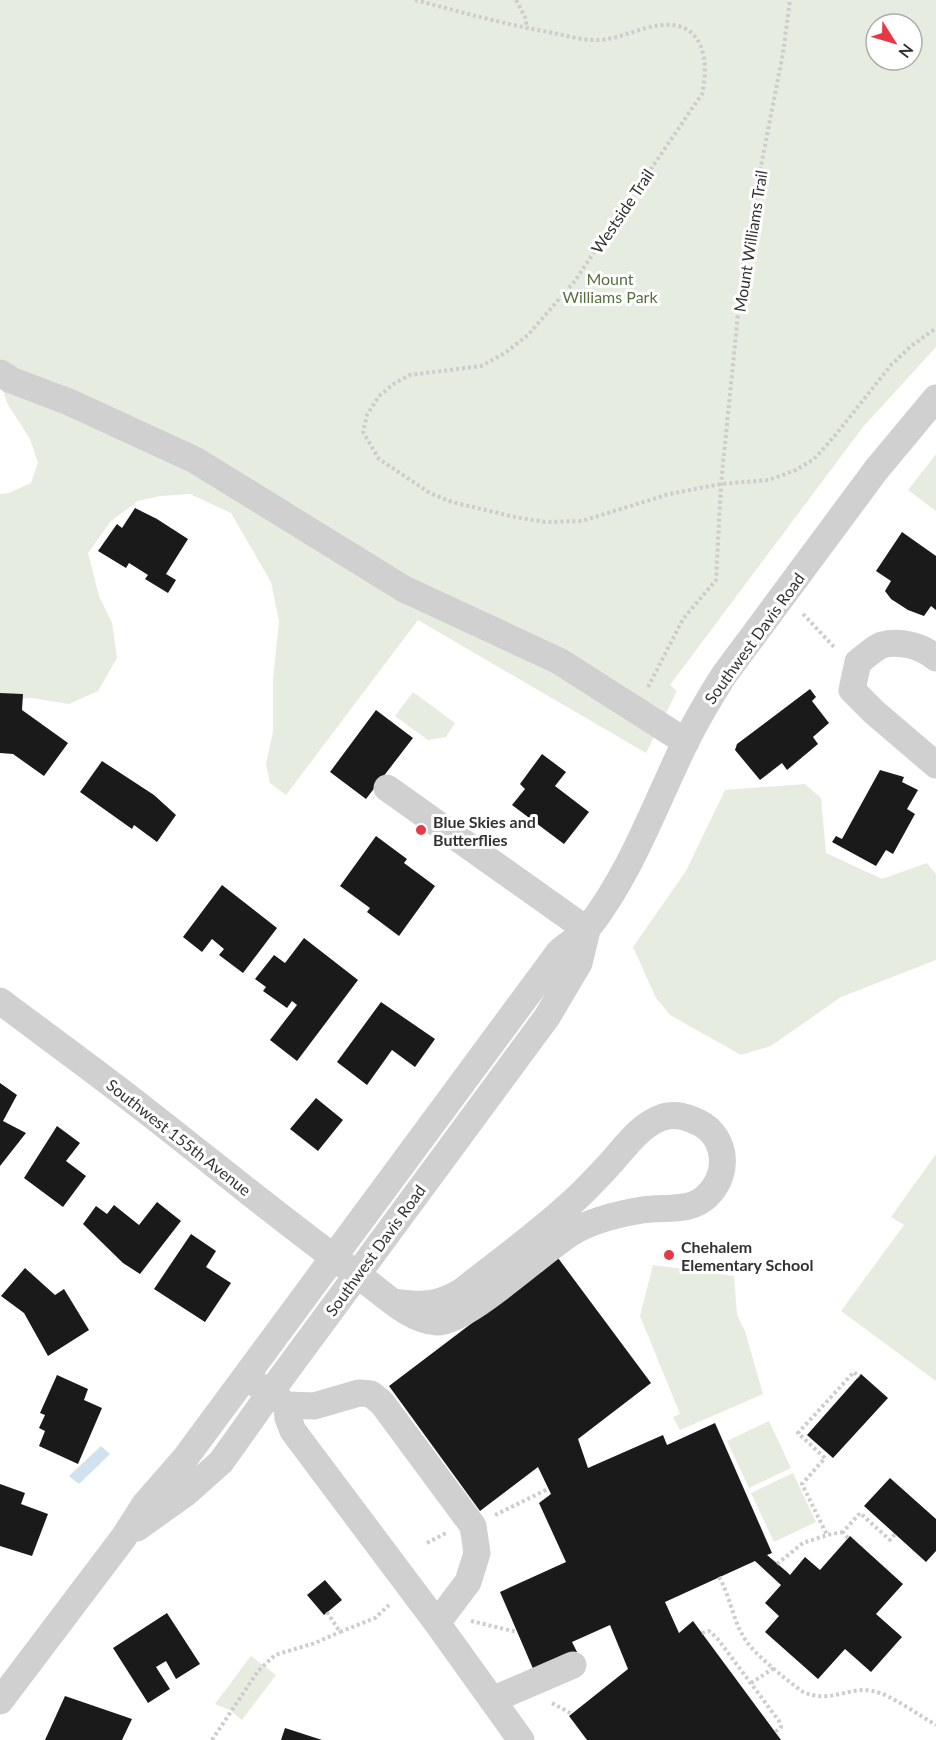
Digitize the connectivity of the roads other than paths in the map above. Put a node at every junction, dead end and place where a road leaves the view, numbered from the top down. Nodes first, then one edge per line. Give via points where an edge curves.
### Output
1 (0, 373) edge
2 (936, 399) edge
3 (936, 658) edge
4 (686, 742) junction
5 (936, 765) edge
6 (387, 789) dead end
7 (586, 930) junction
8 (0, 1001) edge
9 (333, 1257) junction
10 (357, 1275) junction
11 (395, 1302) junction
12 (246, 1376) junction
13 (278, 1399) junction
14 (124, 1537) junction
15 (437, 1623) junction
16 (573, 1665) dead end
17 (492, 1700) junction
18 (0, 1701) edge
19 (521, 1740) edge

1 - 4 street via 195,460 404,589 559,662
2 - 4 street, Southwest Davis Road via 876,470 724,675
3 - 5 street via 927,650 903,644 880,646 858,662 852,690
4 - 7 street, Southwest Davis Road via 641,841
6 - 7 street
7 - 9 street, Southwest Davis Road via 559,952
7 - 10 street, Southwest Davis Road via 579,963 547,1017
8 - 9 street, Southwest 155th Avenue
9 - 10 street, Southwest 155th Avenue
9 - 12 street, Southwest Davis Road
10 - 11 street, Southwest 155th Avenue
10 - 13 street, Southwest Davis Road
11 - 11 street, Southwest 155th Avenue via 429,1321 448,1321 464,1314 572,1232 590,1223 646,1209 695,1205 707,1197 721,1173 720,1142 698,1121 683,1116 666,1116 650,1122 567,1208 461,1292 429,1305
12 - 13 street
12 - 14 street, Southwest Davis Road via 186,1457 145,1503
13 - 14 street, Southwest Davis Road via 221,1462 186,1493
13 - 15 street via 293,1431
13 - 15 street via 314,1406 359,1393 371,1394 382,1403 473,1526 477,1553 468,1582
14 - 18 street, Southwest Davis Road
15 - 17 street
16 - 17 street
17 - 19 street

